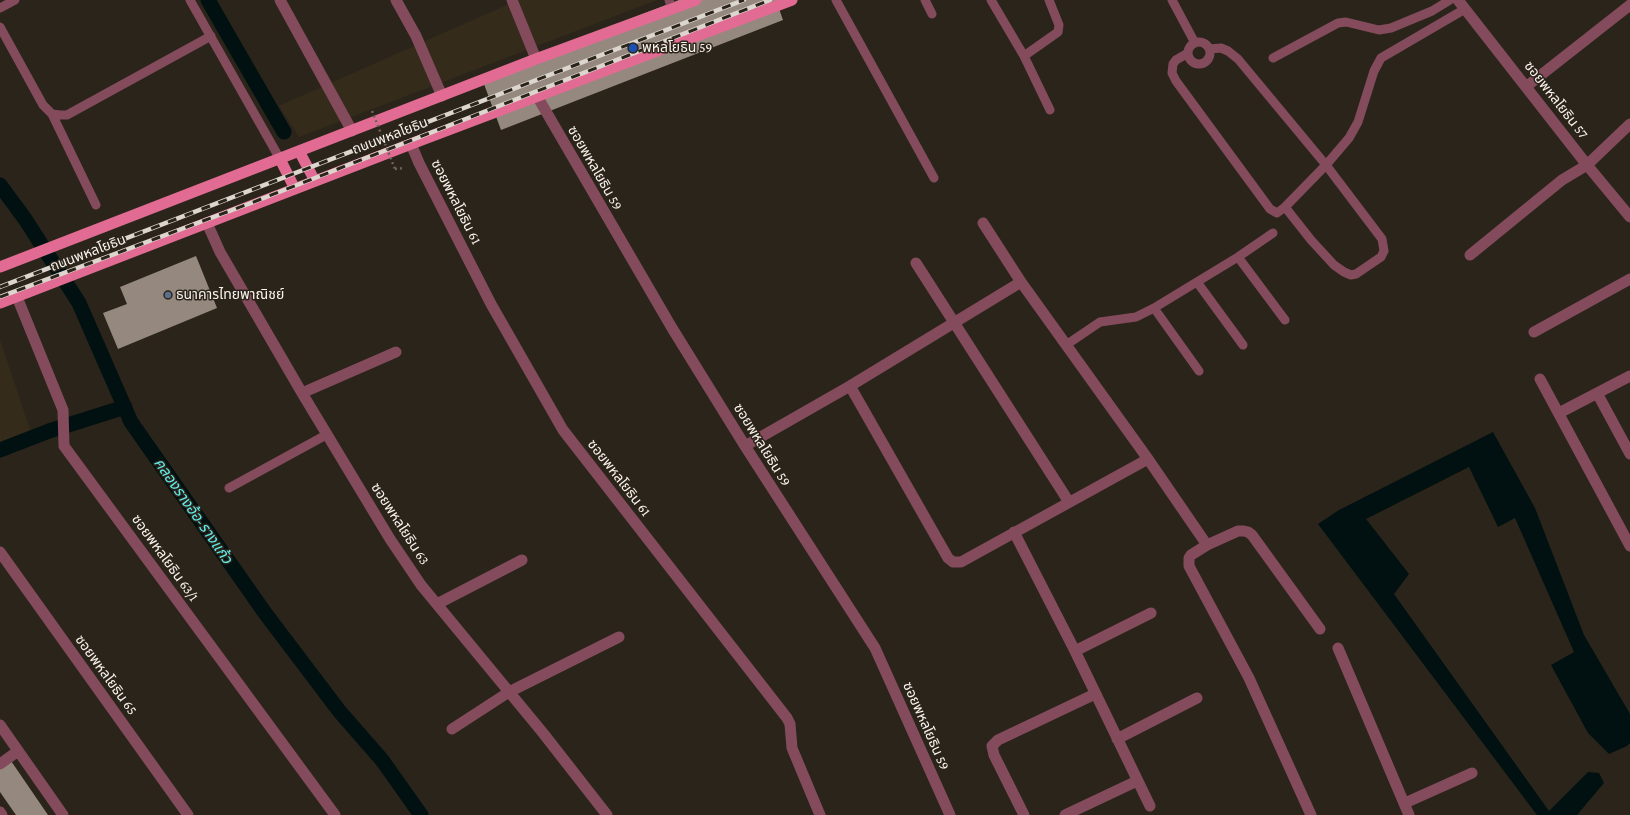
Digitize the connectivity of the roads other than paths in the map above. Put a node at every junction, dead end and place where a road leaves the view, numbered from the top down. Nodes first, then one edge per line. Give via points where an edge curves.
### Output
1 (15, 0) edge
2 (190, 0) edge
3 (280, 0) edge
4 (396, 0) edge
5 (512, 0) edge
6 (696, 0) edge
7 (792, 0) edge
8 (836, 0) edge
9 (925, 0) edge
10 (991, 0) edge
11 (1049, 0) edge
12 (1172, 0) edge
13 (1450, 0) edge
14 (670, 4) edge
15 (1461, 4) edge
16 (1630, 6) edge
17 (0, 8) edge
18 (932, 14) dead end
19 (0, 27) edge
20 (210, 36) junction
21 (1195, 43) junction
22 (1210, 49) junction
23 (1188, 54) junction
24 (1024, 56) junction
25 (1273, 58) dead end
26 (536, 59) junction
27 (1527, 86) junction
28 (442, 96) junction
29 (537, 96) junction
30 (1050, 110) dead end
31 (52, 114) junction
32 (1630, 124) edge
33 (352, 131) junction
34 (411, 144) junction
35 (299, 151) junction
36 (280, 159) junction
37 (1587, 165) junction
38 (1326, 166) junction
39 (934, 178) dead end
40 (315, 181) junction
41 (295, 189) junction
42 (96, 204) dead end
43 (1285, 207) junction
44 (1630, 217) edge
45 (207, 223) junction
46 (982, 223) dead end
47 (1273, 233) dead end
48 (1470, 255) dead end
49 (1238, 258) junction
50 (916, 263) dead end
51 (0, 267) edge
52 (1630, 279) edge
53 (1021, 282) junction
54 (1197, 282) junction
55 (16, 297) junction
56 (0, 303) edge
57 (1154, 308) junction
58 (1285, 320) dead end
59 (954, 322) junction
60 (1534, 332) dead end
61 (1066, 345) junction
62 (1243, 345) dead end
63 (396, 352) dead end
64 (1199, 371) dead end
65 (1630, 376) edge
66 (1540, 379) dead end
67 (850, 386) junction
68 (302, 393) junction
69 (1597, 393) junction
70 (1559, 413) junction
71 (326, 435) junction
72 (745, 446) junction
73 (1630, 454) edge
74 (1148, 459) junction
75 (229, 488) dead end
76 (1069, 502) junction
77 (1014, 532) junction
78 (1206, 545) junction
79 (1630, 546) edge
80 (0, 552) edge
81 (522, 560) dead end
82 (437, 604) junction
83 (1151, 613) dead end
84 (1320, 629) dead end
85 (619, 637) dead end
86 (1338, 648) dead end
87 (1075, 651) junction
88 (509, 692) junction
89 (1095, 694) junction
90 (1197, 698) dead end
91 (0, 725) edge
92 (452, 729) dead end
93 (1117, 739) junction
94 (18, 751) junction
95 (0, 764) edge
96 (1472, 774) dead end
97 (1137, 781) junction
98 (1405, 804) junction
99 (1150, 806) dead end
100 (0, 812) edge
101 (2, 815) edge
102 (63, 815) edge
103 (188, 815) edge
104 (335, 815) edge
105 (607, 815) edge
106 (820, 815) edge
107 (950, 815) edge
108 (1024, 815) edge
109 (1065, 815) edge
110 (1311, 815) edge
111 (1409, 815) edge

1 - 17 lane
2 - 20 lane
3 - 33 street
4 - 28 street via 416,36
5 - 26 street
6 - 14 main road, ถนนพหลโยธิน
7 - 29 main road, ถนนพหลโยธิน
8 - 39 lane
9 - 18 lane
10 - 24 lane
11 - 24 lane via 1059,25 1058,32
12 - 21 lane
13 - 25 lane via 1432,11 1391,28 1379,30 1346,22 1338,23
14 - 26 main road, ถนนพหลโยธิน
15 - 27 street, ซอยพหลโยธิน 57
15 - 38 lane via 1381,58 1358,122 1349,138
16 - 27 street
19 - 31 lane via 43,105
20 - 31 lane via 67,115
20 - 36 lane
21 - 22 lane via 1203,42
21 - 23 lane via 1191,45
22 - 23 lane via 1210,58 1200,65 1191,62
22 - 38 lane via 1221,48 1238,59
23 - 43 lane via 1173,64 1172,73 1176,81 1270,209 1277,213
24 - 30 lane
26 - 28 main road, ถนนพหลโยธิน
27 - 37 street, ซอยพหลโยธิน 57
28 - 33 main road, ถนนพหลโยธิน
29 - 34 main road, ถนนพหลโยธิน
29 - 72 street, ซอยพหลโยธิน 59 via 672,328
31 - 42 lane
32 - 37 street
33 - 35 main road, ถนนพหลโยธิน
34 - 40 main road, ถนนพหลโยธิน
34 - 106 street, ซอยพหลโยธิน 61 via 492,304 563,430 787,718 792,748
35 - 36 main road, ถนนพหลโยธิน
35 - 40 main road
36 - 41 main road
36 - 51 main road, ถนนพหลโยธิน
37 - 44 street, ซอยพหลโยธิน 57
37 - 48 street via 1562,180
38 - 43 lane
38 - 43 lane via 1382,239 1384,251 1381,257 1356,274 1344,272 1311,240
40 - 41 main road, ถนนพหลโยธิน
41 - 45 main road, ถนนพหลโยธิน
45 - 55 main road, ถนนพหลโยธิน
45 - 68 street, ซอยพหลโยธิน 63 via 220,252
46 - 53 street
47 - 49 lane
49 - 54 lane
49 - 58 lane
50 - 59 street
52 - 60 street
53 - 59 street
53 - 61 street
54 - 57 lane
54 - 62 lane
55 - 56 main road, ถนนพหลโยธิน
55 - 104 street, ซอยพหลโยธิน 63/1 via 63,410 64,446
57 - 61 lane via 1136,317 1100,322
57 - 64 lane
59 - 67 street
59 - 76 street
61 - 74 street
63 - 68 street
65 - 69 street
66 - 70 street
67 - 72 street
67 - 77 street via 948,558 953,562 961,562
68 - 71 street, ซอยพหลโยธิน 63
69 - 70 street
69 - 73 street
70 - 79 street
71 - 75 lane
71 - 82 street, ซอยพหลโยธิน 63 via 390,539
72 - 107 street, ซอยพหลโยธิน 59 via 875,648
74 - 76 street
74 - 78 street
76 - 77 street
77 - 87 street
78 - 84 street via 1238,532 1248,532
78 - 110 street via 1191,555 1189,566 1249,678
80 - 103 street, ซอยพหลโยธิน 65
81 - 82 street
82 - 88 street, ซอยพหลโยธิน 63
83 - 87 street
85 - 88 street
86 - 98 street
87 - 89 street
88 - 92 street
88 - 105 street, ซอยพหลโยธิน 63
89 - 93 street
89 - 108 street via 998,740 992,746
90 - 93 street
91 - 94 street
93 - 97 street
94 - 95 street
94 - 102 street
96 - 98 street
97 - 99 street
97 - 109 street
98 - 111 street
100 - 101 street

